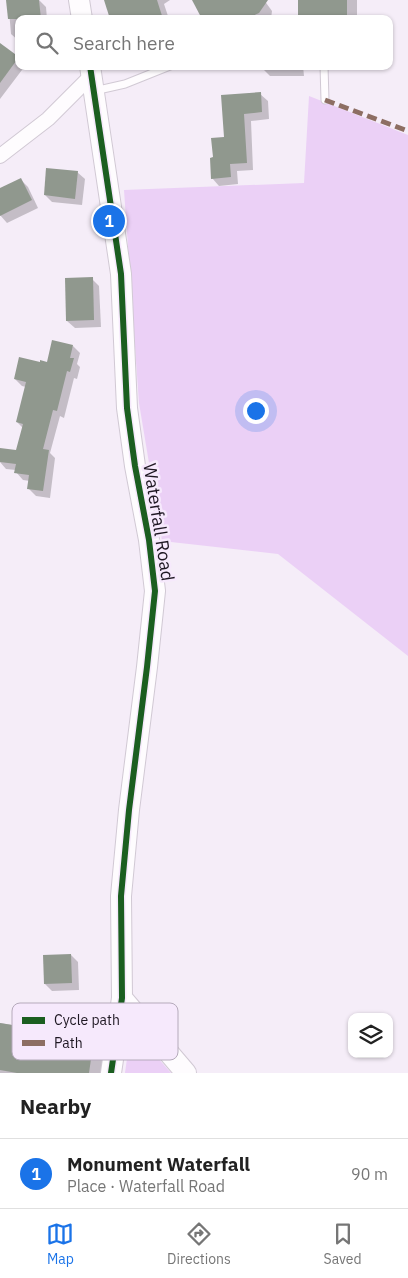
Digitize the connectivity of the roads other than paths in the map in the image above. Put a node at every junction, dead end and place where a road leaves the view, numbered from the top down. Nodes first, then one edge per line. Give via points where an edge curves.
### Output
1 (79, 0) edge
2 (81, 15) edge
3 (160, 70) edge
4 (324, 70) edge
5 (91, 78) edge
6 (325, 100) dead end
7 (0, 156) edge
8 (122, 998) junction
9 (121, 1003) edge
10 (126, 1003) edge
11 (112, 1060) edge
12 (175, 1060) edge
13 (110, 1073) edge
14 (186, 1073) edge

1 - 2 street
3 - 5 lane via 125,84
4 - 6 lane
5 - 7 street via 48,120
5 - 8 street, Waterfall Road via 120,274 127,408 154,590 121,896
8 - 9 street, Waterfall Road
8 - 10 street
11 - 13 street, Waterfall Road
12 - 14 street

